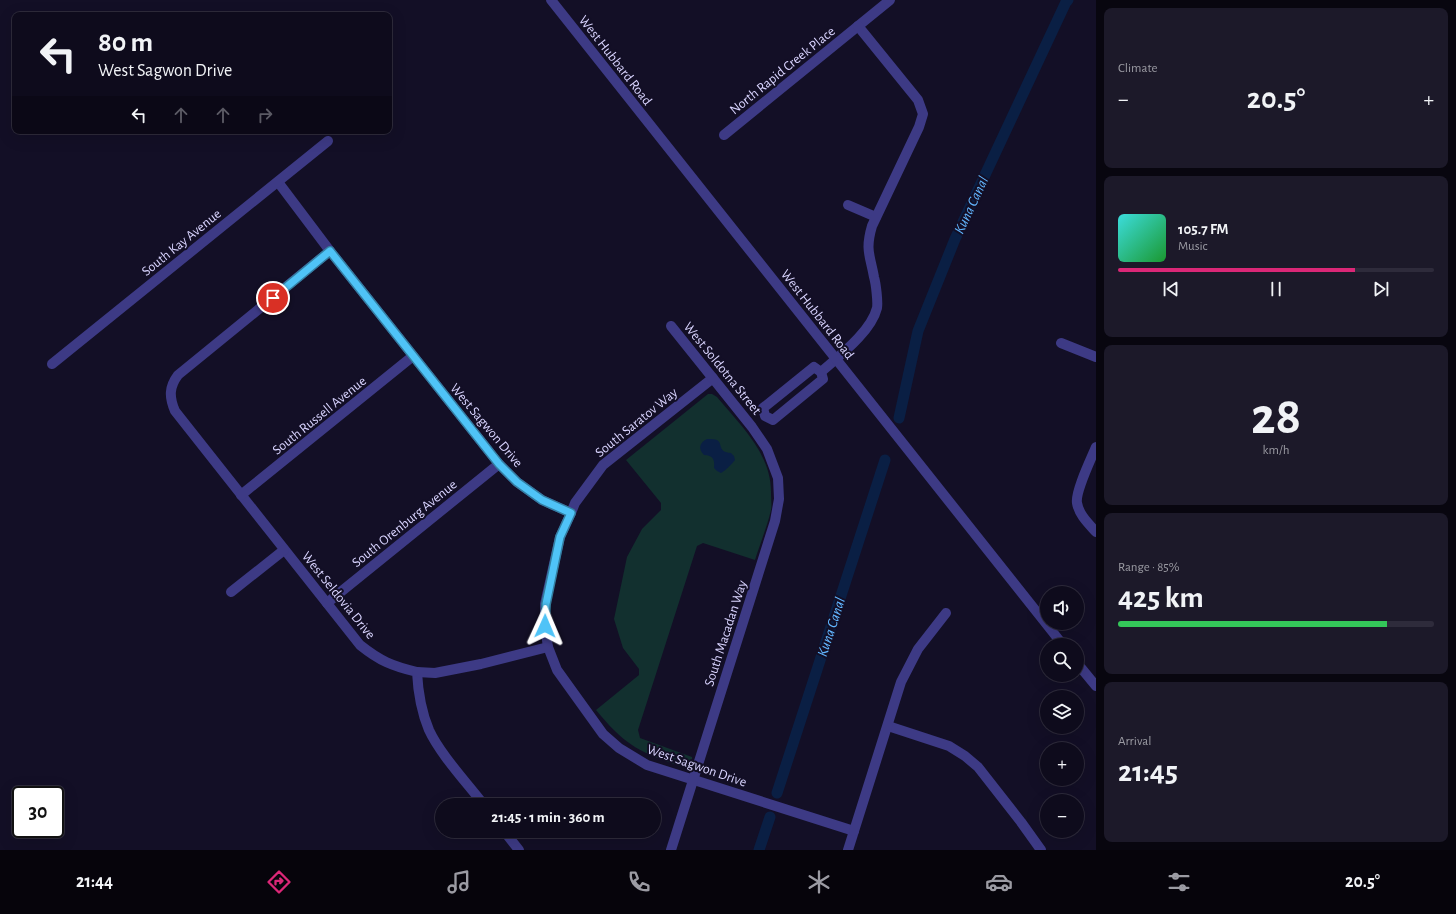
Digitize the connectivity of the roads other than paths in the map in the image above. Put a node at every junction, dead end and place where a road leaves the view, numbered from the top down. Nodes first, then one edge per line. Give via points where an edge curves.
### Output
1 (551, 0) edge
2 (890, 0) edge
3 (858, 26) junction
4 (724, 135) dead end
5 (328, 141) dead end
6 (278, 182) junction
7 (848, 204) dead end
8 (876, 217) junction
9 (330, 251) junction
10 (671, 326) dead end
11 (1062, 343) dead end
12 (414, 356) junction
13 (1096, 357) edge
14 (836, 359) junction
15 (52, 364) dead end
16 (821, 372) junction
17 (713, 378) junction
18 (765, 416) junction
19 (752, 427) junction
20 (1096, 447) edge
21 (499, 464) junction
22 (242, 495) junction
23 (571, 513) junction
24 (1096, 532) edge
25 (284, 550) junction
26 (231, 592) dead end
27 (326, 604) junction
28 (946, 613) dead end
29 (1057, 638) edge
30 (548, 647) junction
31 (1084, 671) edge
32 (417, 672) junction
33 (1096, 686) edge
34 (888, 726) junction
35 (693, 780) junction
36 (479, 798) edge
37 (854, 831) junction
38 (510, 838) edge
39 (519, 850) edge
40 (671, 850) edge
41 (848, 850) edge
42 (1041, 850) edge

1 - 14 street, West Hubbard Road
2 - 3 street, North Rapid Creek Place
3 - 4 street, North Rapid Creek Place
3 - 8 street via 918,100 923,114
5 - 6 street, South Kay Avenue
6 - 9 street, West Sagwon Drive
6 - 15 street, South Kay Avenue
7 - 8 street
8 - 14 street via 868,240 868,249 875,279 877,307 869,325
9 - 12 street, West Sagwon Drive
9 - 22 street, West Seldovia Drive via 178,375 170,390 170,400 175,411
10 - 17 street, West Soldotna Street
11 - 13 street
12 - 21 street, West Sagwon Drive
12 - 22 street, South Russell Avenue
14 - 16 street
14 - 29 street, West Hubbard Road
16 - 18 street via 823,379 773,420
16 - 18 street via 814,368 769,403 763,408
17 - 19 street, West Soldotna Street
17 - 23 street, South Saratov Way via 603,465 575,503
18 - 19 street
19 - 35 street, South Macadan Way via 767,448 778,478 779,499 775,522
20 - 24 street via 1077,502 1084,517
21 - 23 street, West Sagwon Drive via 517,482 542,500
21 - 27 street, South Orenburg Avenue
22 - 25 street, West Seldovia Drive
23 - 30 street, West Sagwon Drive via 560,537 546,604 545,626
25 - 26 street
25 - 27 street, West Seldovia Drive
27 - 32 street, West Seldovia Drive via 370,654 393,666
28 - 34 street via 909,664
30 - 32 street, West Seldovia Drive via 435,673
30 - 35 street, West Sagwon Drive via 557,670 603,734 619,748 647,765
31 - 33 street
32 - 36 street via 421,708 429,730
34 - 37 street
34 - 42 street via 949,746 978,767
35 - 37 street, West Sagwon Drive
35 - 40 street, South Macadan Way
37 - 41 street
38 - 39 street

